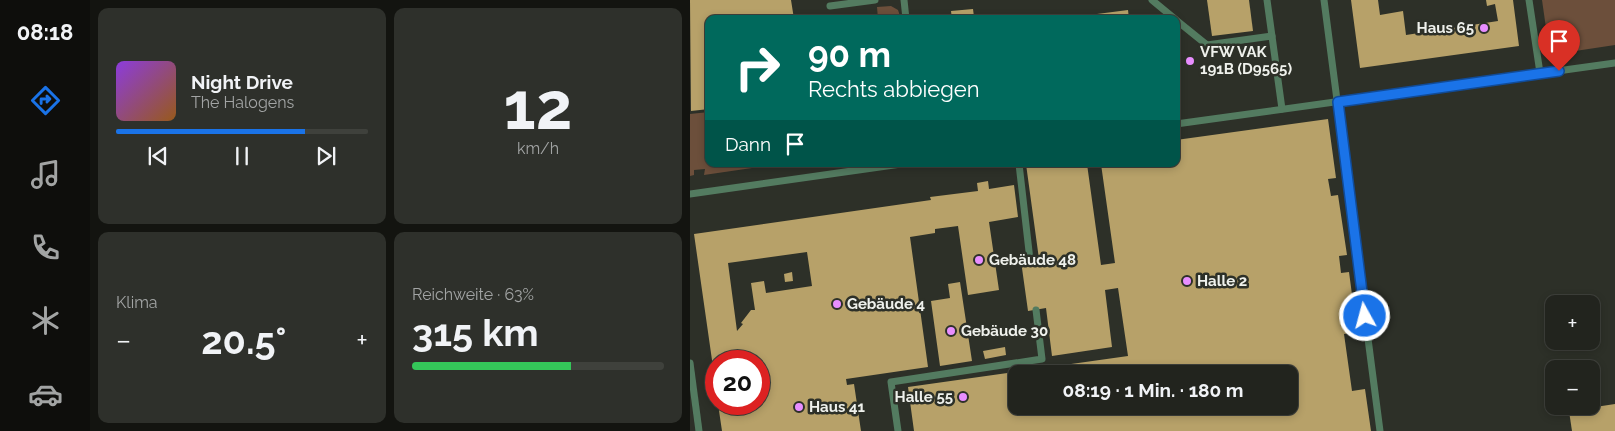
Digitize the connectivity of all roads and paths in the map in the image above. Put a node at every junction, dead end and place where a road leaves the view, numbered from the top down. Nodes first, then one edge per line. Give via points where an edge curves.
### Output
1 (875, 0) edge
2 (904, 0) edge
3 (1152, 0) edge
4 (1267, 0) edge
5 (1324, 0) edge
6 (1529, 0) edge
7 (830, 6) dead end
8 (906, 15) edge
9 (1171, 15) edge
10 (1180, 22) edge
11 (1272, 36) junction
12 (1615, 63) edge
13 (1540, 73) junction
14 (1338, 102) junction
15 (1282, 109) junction
16 (1180, 123) edge
17 (880, 167) edge
18 (1019, 167) edge
19 (690, 194) edge
20 (1030, 260) dead end
21 (1036, 310) dead end
22 (690, 364) edge
23 (691, 374) edge
24 (699, 431) edge
25 (898, 431) edge
26 (1380, 431) edge

1 - 7 lane
2 - 8 lane
3 - 9 lane
4 - 11 lane
5 - 14 lane
6 - 13 lane
10 - 11 lane via 1207,45
11 - 15 lane
12 - 13 lane
13 - 14 lane
14 - 15 lane
14 - 26 lane
15 - 16 lane
17 - 19 lane
18 - 20 lane
21 - 25 lane via 1042,359 890,382
22 - 23 lane
23 - 24 lane

